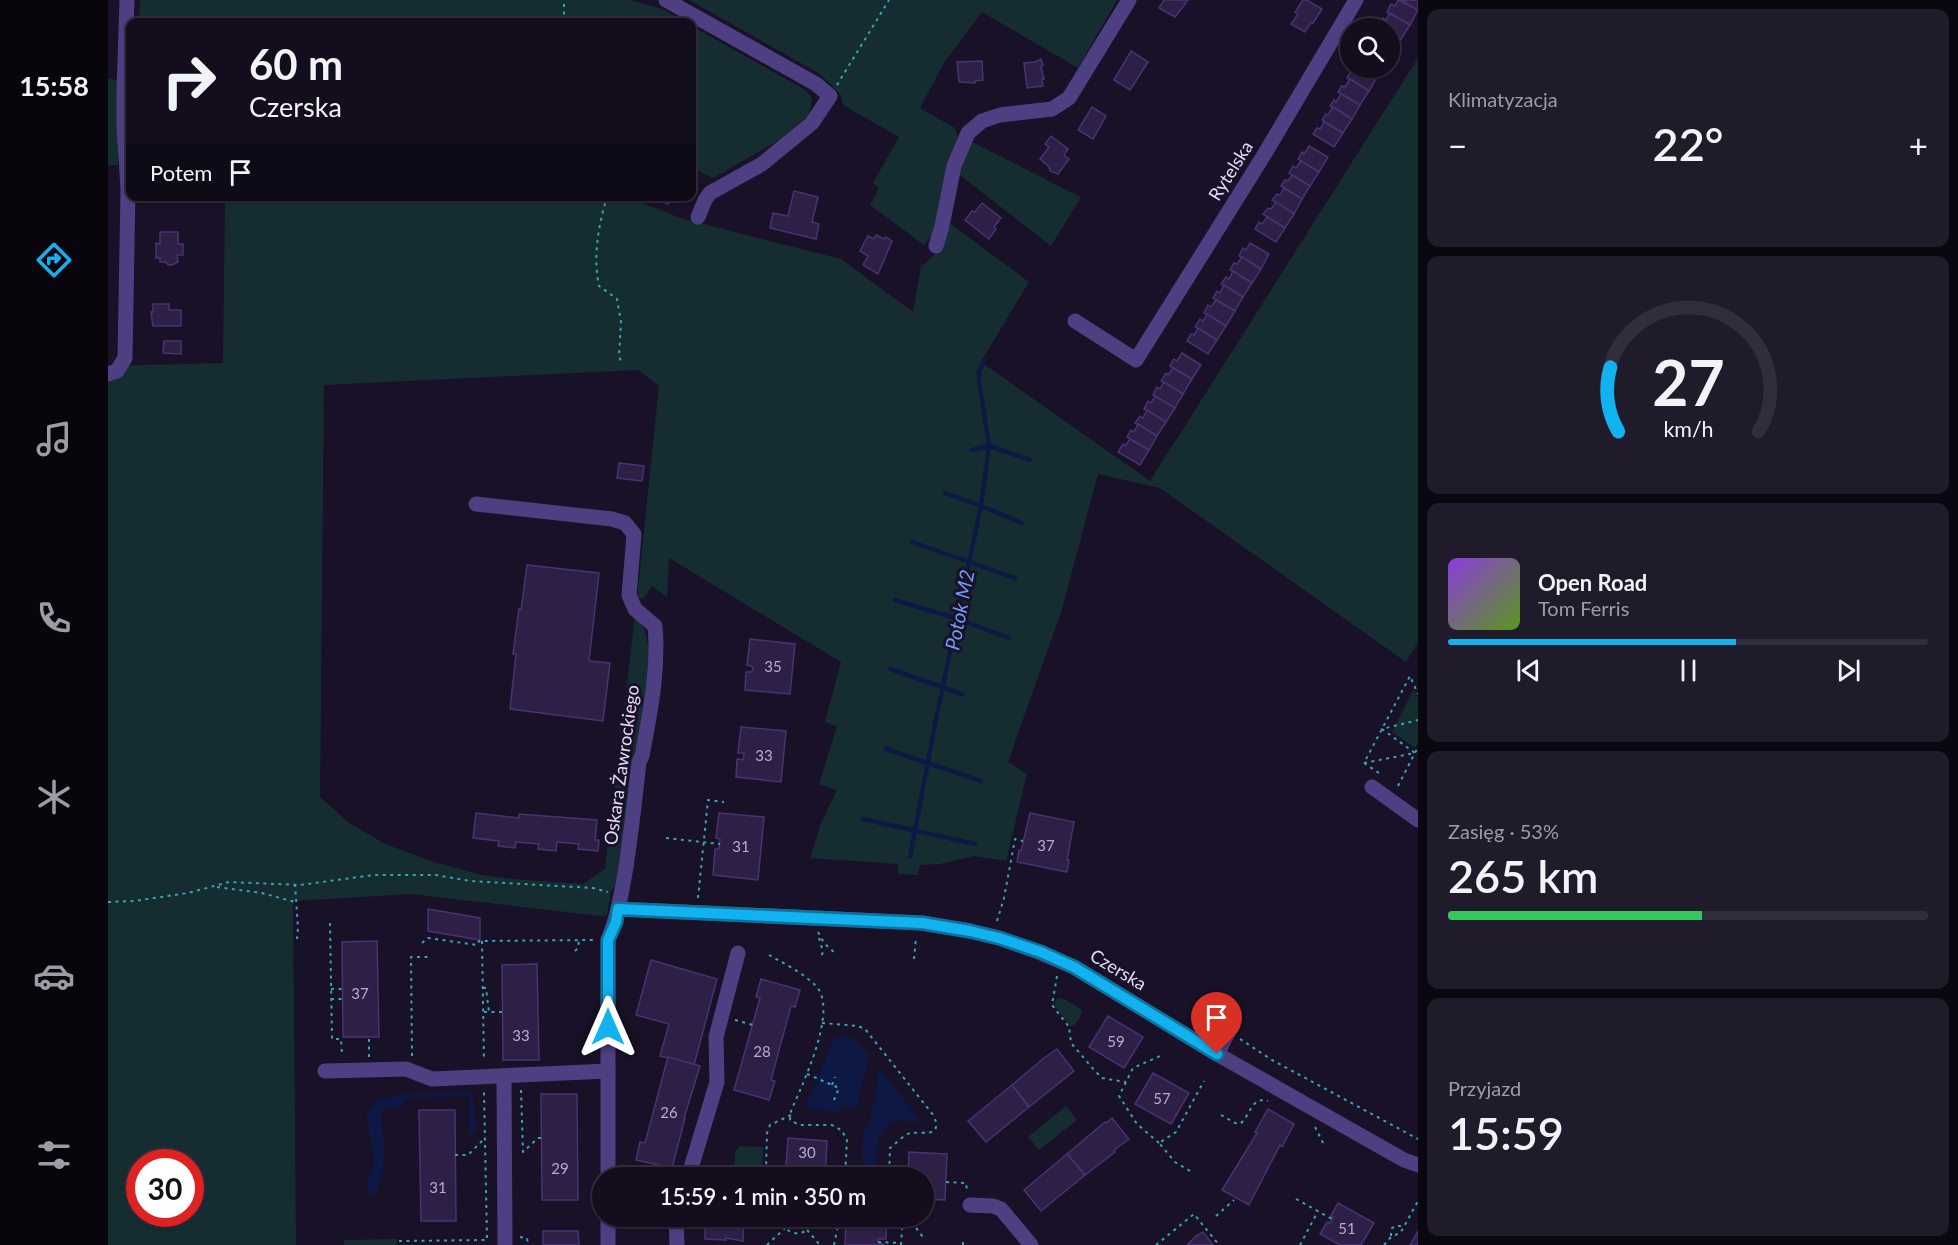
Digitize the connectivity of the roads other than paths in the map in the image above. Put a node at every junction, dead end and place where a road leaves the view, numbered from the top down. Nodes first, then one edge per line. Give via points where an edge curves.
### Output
1 (127, 0) edge
2 (666, 0) edge
3 (1129, 0) edge
4 (1356, 0) edge
5 (126, 18) edge
6 (126, 30) edge
7 (126, 158) edge
8 (128, 201) edge
9 (698, 217) dead end
10 (936, 246) dead end
11 (1076, 321) dead end
12 (112, 372) edge
13 (476, 504) dead end
14 (1372, 788) dead end
15 (1418, 820) edge
16 (618, 909) junction
17 (738, 953) dead end
18 (1228, 1033) road end
19 (1217, 1054) junction
20 (325, 1071) dead end
21 (608, 1071) junction
22 (504, 1076) junction
23 (1418, 1165) edge
24 (608, 1167) edge
25 (691, 1167) edge
26 (970, 1205) road end
27 (608, 1227) edge
28 (676, 1227) edge
29 (505, 1245) edge
30 (608, 1245) edge
31 (677, 1245) edge
32 (1031, 1245) edge

1 - 5 street
2 - 9 street via 816,84 830,96 812,123 762,164 710,193
3 - 10 street via 1069,98 1052,109 999,115 982,121 968,133 954,166
4 - 11 street, Rytelska via 1136,360
6 - 7 street
8 - 12 street via 125,358
13 - 16 street, Oskara Żawrockiego via 612,519 625,523 634,534 629,595 635,609 655,626 657,648
14 - 15 street
16 - 19 street, Czerska via 922,923 970,931 1041,952 1074,967
16 - 21 street, Oskara Żawrockiego via 608,940
17 - 25 street via 717,1037 717,1082
18 - 19 street
19 - 23 street, Czerska
20 - 22 street via 406,1069 432,1079
21 - 22 street
21 - 24 street, Oskara Żawrockiego
22 - 29 street
26 - 32 street via 1001,1209
27 - 30 street
28 - 31 street

